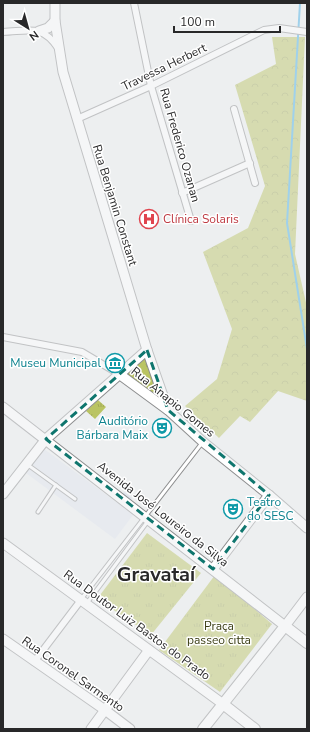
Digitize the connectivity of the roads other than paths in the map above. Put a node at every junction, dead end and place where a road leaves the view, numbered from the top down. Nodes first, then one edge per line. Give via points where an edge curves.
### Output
1 (55, 3) edge
2 (134, 3) edge
3 (55, 21) junction
4 (39, 31) junction
5 (3, 32) edge
6 (307, 32) edge
7 (59, 50) junction
8 (151, 86) junction
9 (234, 108) dead end
10 (77, 119) junction
11 (250, 163) junction
12 (255, 183) dead end
13 (182, 193) junction
14 (192, 221) dead end
15 (3, 337) edge
16 (147, 350) junction
17 (119, 374) junction
18 (3, 407) edge
19 (168, 410) junction
20 (46, 439) junction
21 (203, 442) junction
22 (26, 464) junction
23 (56, 486) junction
24 (3, 494) edge
25 (269, 495) junction
26 (75, 499) dead end
27 (38, 512) dead end
28 (147, 518) junction
29 (307, 528) edge
30 (3, 543) edge
31 (213, 569) junction
32 (307, 597) edge
33 (84, 602) junction
34 (285, 626) junction
35 (4, 642) edge
36 (307, 643) edge
37 (149, 650) junction
38 (34, 662) junction
39 (223, 704) junction
40 (105, 710) junction
41 (91, 729) edge
42 (130, 729) edge
43 (203, 729) edge
44 (254, 729) edge

1 - 3 street, Rua Benjamin Constant
2 - 8 street, Rua Frederico Ozanan
3 - 4 street via 48,28
3 - 7 street, Rua Benjamin Constant
4 - 5 street
4 - 7 street via 49,37
6 - 8 street, Travessa Herbert via 279,28 264,30
7 - 10 street, Rua Benjamin Constant
8 - 10 street, Travessa Herbert
8 - 13 street, Rua Frederico Ozanan
9 - 11 street
10 - 16 street, Rua Benjamin Constant
11 - 12 street
11 - 13 street
13 - 14 street, Rua Frederico Ozanan
15 - 17 street, Rua Anapio Gomes via 82,352
16 - 17 street
16 - 19 street, Rua Benjamin Constant
17 - 19 street, Rua Anapio Gomes
17 - 20 street
18 - 20 street, Avenida José Loureiro da Silva
19 - 21 street, Rua Anapio Gomes
20 - 22 street
20 - 28 street, Avenida José Loureiro da Silva
21 - 25 street, Rua Anapio Gomes
21 - 28 lane
22 - 23 lane
22 - 24 street
23 - 26 lane
23 - 27 lane
25 - 29 street, Rua Anapio Gomes
25 - 31 street
28 - 31 street, Avenida José Loureiro da Silva
28 - 33 lane
28 - 33 lane
30 - 33 street, Rua Doutor Luiz Bastos do Prado
31 - 34 street, Avenida José Loureiro da Silva
32 - 34 street
33 - 37 street, Rua Doutor Luiz Bastos do Prado
33 - 38 street
34 - 36 main road, Avenida José Loureiro da Silva
34 - 39 main road
35 - 38 street, Rua Coronel Sarmento
37 - 39 street, Rua Doutor Luiz Bastos do Prado
37 - 40 street
38 - 40 street, Rua Coronel Sarmento
39 - 43 main road
39 - 44 main road, Rua Doutor Luiz Bastos do Prado
40 - 41 street
40 - 42 street, Rua Coronel Sarmento

